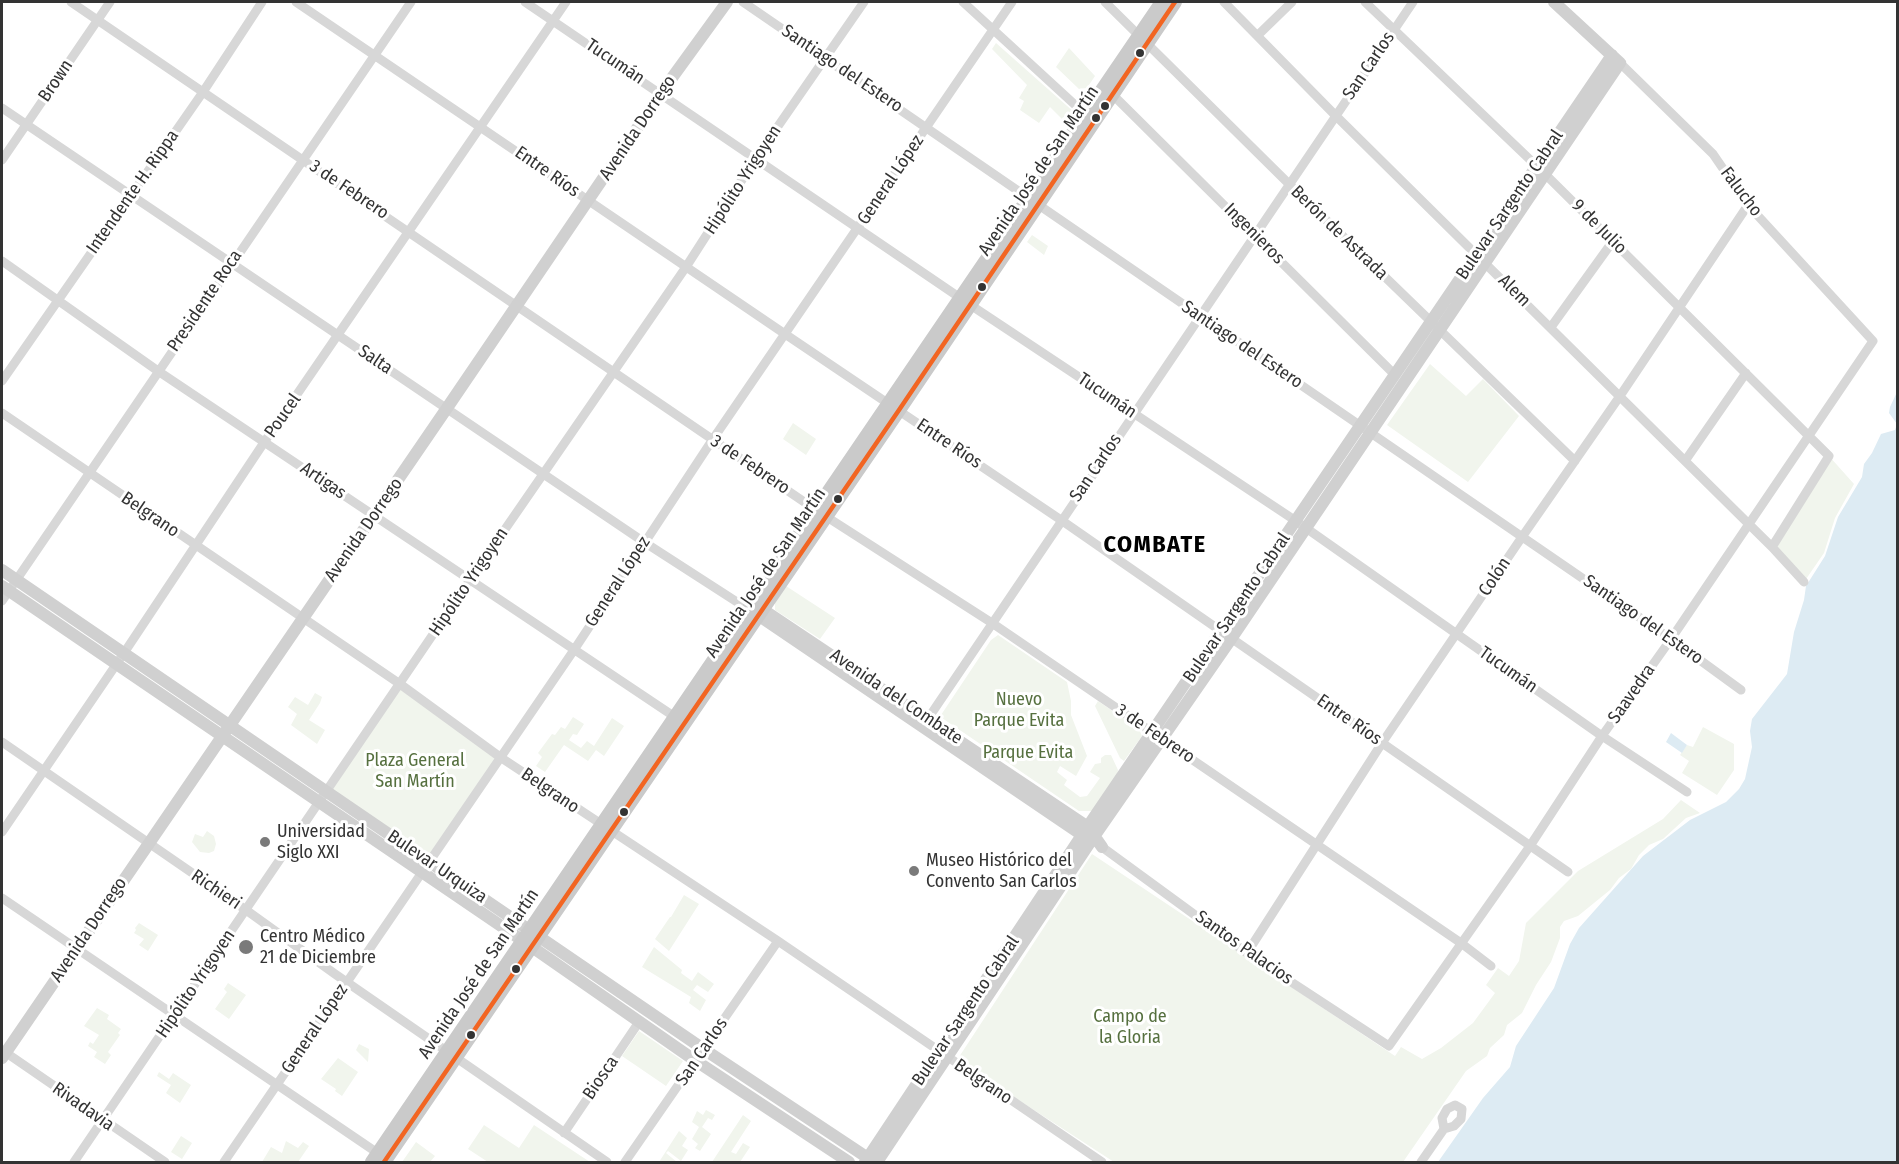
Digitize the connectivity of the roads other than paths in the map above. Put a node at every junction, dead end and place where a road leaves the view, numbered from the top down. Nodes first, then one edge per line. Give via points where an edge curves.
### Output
1 (71, 2) edge
2 (110, 2) edge
3 (262, 2) edge
4 (296, 2) edge
5 (411, 2) edge
6 (525, 2) edge
7 (566, 2) edge
8 (727, 2) edge
9 (742, 2) edge
10 (864, 2) edge
11 (963, 2) edge
12 (1012, 2) edge
13 (1105, 2) edge
14 (1162, 2) edge
15 (1174, 2) edge
16 (1224, 2) edge
17 (1292, 2) edge
18 (1365, 2) edge
19 (1413, 2) edge
20 (1554, 2) edge
21 (1564, 2) edge
22 (98, 19) junction
23 (554, 21) junction
24 (992, 30) junction
25 (1393, 30) junction
26 (1258, 35) junction
27 (1143, 39) junction
28 (373, 54) junction
29 (1612, 55) junction
30 (824, 58) junction
31 (203, 92) junction
32 (661, 93) junction
33 (1112, 94) junction
34 (2, 108) edge
35 (1085, 114) junction
36 (1335, 115) junction
37 (26, 124) junction
38 (480, 126) junction
39 (926, 127) junction
40 (302, 158) junction
41 (756, 158) junction
42 (2, 160) edge
43 (1541, 170) junction
44 (1288, 183) junction
45 (130, 196) junction
46 (588, 201) junction
47 (1032, 202) junction
48 (1748, 206) junction
49 (858, 228) junction
50 (410, 232) junction
51 (1254, 234) junction
52 (1613, 241) junction
53 (1481, 258) junction
54 (2, 261) edge
55 (231, 264) junction
56 (686, 267) junction
57 (57, 300) junction
58 (965, 302) junction
59 (517, 305) junction
60 (1680, 308) junction
61 (1199, 316) junction
62 (1435, 326) junction
63 (1551, 327) junction
64 (785, 334) junction
65 (338, 336) junction
66 (1873, 341) joint
67 (158, 370) junction
68 (615, 372) junction
69 (1746, 373) junction
70 (1395, 375) junction
71 (2, 381) edge
72 (1620, 396) junction
73 (894, 406) junction
74 (447, 408) junction
75 (2, 413) edge
76 (1133, 413) junction
77 (1365, 429) junction
78 (1809, 436) junction
79 (713, 440) junction
80 (265, 441) junction
81 (1575, 461) junction
82 (1685, 461) junction
83 (88, 473) junction
84 (544, 474) junction
85 (821, 514) junction
86 (374, 515) junction
87 (1061, 520) junction
88 (1301, 524) junction
89 (1749, 524) junction
90 (1522, 537) junction
91 (644, 542) junction
92 (194, 546) junction
93 (1772, 547) junction
94 (2, 570) edge
95 (16, 580) junction
96 (470, 580) junction
97 (1804, 582) dead end
98 (4, 593) edge
99 (756, 609) junction
100 (303, 618) junction
101 (992, 623) junction
102 (1456, 634) junction
103 (1226, 635) junction
104 (1671, 639) junction
105 (574, 650) junction
106 (124, 653) junction
107 (117, 664) junction
108 (400, 684) junction
109 (1740, 690) dead end
110 (675, 717) junction
111 (925, 723) junction
112 (226, 731) junction
113 (1157, 736) junction
114 (1602, 736) junction
115 (2, 742) edge
116 (1383, 743) junction
117 (500, 757) junction
118 (44, 771) junction
119 (1687, 792) dead end
120 (323, 797) junction
121 (606, 829) junction
122 (2, 832) edge
123 (1092, 837) junction
124 (148, 843) junction
125 (1317, 845) junction
126 (1530, 846) junction
127 (426, 867) junction
128 (1568, 872) dead end
129 (2, 898) edge
130 (246, 910) junction
131 (531, 938) junction
132 (778, 942) junction
133 (1461, 943) junction
134 (77, 948) junction
135 (1247, 953) junction
136 (1491, 966) dead end
137 (347, 982) junction
138 (174, 1016) junction
139 (639, 1022) junction
140 (1389, 1046) joint
141 (705, 1049) junction
142 (3, 1054) edge
143 (451, 1055) junction
144 (942, 1055) junction
145 (697, 1061) junction
146 (276, 1084) junction
147 (103, 1121) junction
148 (1444, 1129) dead end
149 (564, 1133) junction
150 (382, 1160) edge
151 (871, 1161) edge
152 (74, 1162) edge
153 (165, 1162) edge
154 (224, 1162) edge
155 (607, 1162) edge
156 (625, 1162) edge
157 (849, 1162) edge
158 (1101, 1162) edge
159 (1421, 1162) edge

1 - 22 street, 3 de Febrero
2 - 22 street, Brown
3 - 31 street, Intendente H. Rippa
4 - 28 street, Entre Ríos
5 - 28 street, Presidente Roca
6 - 23 street, Tucumán
7 - 23 street, Poucel
8 - 32 main road, Avenida Dorrego
9 - 30 street, Santiago del Estero
10 - 30 street, Hipólito Yrigoyen
11 - 24 street
12 - 24 street, General López
13 - 27 street, Berón de Astrada
14 - 27 main road, Avenida José de San Martín
15 - 27 main road, Avenida José de San Martín
16 - 26 street, Alem
17 - 26 street
18 - 25 street, 9 de Julio
19 - 25 street, San Carlos
20 - 29 main road, Falucho
21 - 29 main road, Falucho via 1593,29
22 - 31 street, 3 de Febrero
22 - 37 street, Brown
23 - 32 street, Tucumán
23 - 38 street, Poucel
24 - 35 street
24 - 39 street, General López
25 - 36 street, San Carlos
25 - 43 street, 9 de Julio
26 - 36 street, Alem
27 - 33 main road, Avenida José de San Martín
27 - 35 main road, Avenida José de San Martín
27 - 44 street, Berón de Astrada
28 - 38 street, Entre Ríos
28 - 40 street, Presidente Roca
29 - 43 main road, Bulevar Sargento Cabral
29 - 48 street, Falucho via 1713,154
30 - 39 street, Santiago del Estero
30 - 41 street, Hipólito Yrigoyen
31 - 40 street, 3 de Febrero
31 - 45 street, Intendente H. Rippa
32 - 41 street, Tucumán
32 - 46 main road, Avenida Dorrego
33 - 47 main road, Avenida José de San Martín
33 - 51 street, Ingenieros
34 - 37 street, Salta
35 - 47 main road, Avenida José de San Martín
36 - 44 street, San Carlos
36 - 53 street, Alem
37 - 42 street, Brown
37 - 45 street, Salta
38 - 46 street, Entre Ríos
38 - 50 street, Poucel
39 - 47 street, Santiago del Estero
39 - 49 street, General López
40 - 50 street, 3 de Febrero
40 - 55 street, Presidente Roca
41 - 49 street, Tucumán
41 - 56 street, Hipólito Yrigoyen
43 - 52 street, 9 de Julio
43 - 53 main road, Bulevar Sargento Cabral
44 - 51 street, San Carlos
44 - 62 street, Berón de Astrada
45 - 55 street, Salta
45 - 57 street, Intendente H. Rippa
46 - 56 street, Entre Ríos
46 - 59 main road, Avenida Dorrego
47 - 58 main road, Avenida José de San Martín
47 - 61 street, Santiago del Estero
48 - 60 street, Colón
48 - 66 street, Falucho
49 - 58 street, Tucumán
49 - 64 street, General López
50 - 59 street, 3 de Febrero
50 - 65 street, Poucel
51 - 61 street, San Carlos
51 - 70 street, Ingenieros
52 - 60 street, 9 de Julio
52 - 63 street
53 - 62 main road, Bulevar Sargento Cabral
53 - 63 street, Alem
54 - 57 street, Artigas
55 - 65 street, Salta
55 - 67 street, Presidente Roca
56 - 64 street, Entre Ríos
56 - 68 street, Hipólito Yrigoyen
57 - 67 street, Artigas
57 - 71 street, Intendente H. Rippa
58 - 73 main road, Avenida José de San Martín
58 - 76 street, Tucumán
59 - 68 street, 3 de Febrero
59 - 74 main road, Avenida Dorrego
60 - 69 street, 9 de Julio
60 - 72 street, Colón
61 - 76 street, San Carlos
61 - 77 street, Santiago del Estero
62 - 70 main road, Bulevar Sargento Cabral
62 - 77 main road, Bulevar Sargento Cabral
62 - 81 street, Berón de Astrada
63 - 72 street, Alem
64 - 73 street, Entre Ríos
64 - 79 street, General López
65 - 74 street, Salta
65 - 80 street, Poucel
66 - 78 street, Saavedra
67 - 80 street, Artigas
67 - 83 street, Presidente Roca
68 - 79 street, 3 de Febrero
68 - 84 street, Hipólito Yrigoyen
69 - 78 street, 9 de Julio
69 - 82 street
70 - 77 main road, Bulevar Sargento Cabral
72 - 81 street, Colón
72 - 82 street, Alem
73 - 85 main road, Avenida José de San Martín
73 - 87 street, Entre Ríos
74 - 84 street, Salta
74 - 86 main road, Avenida Dorrego
75 - 83 street, Belgrano
76 - 87 street, San Carlos
76 - 88 street, Tucumán
77 - 88 main road, Bulevar Sargento Cabral
77 - 90 street, Santiago del Estero
78 - 89 street, Saavedra
78 - 93 street, 9 de Julio via 1829,456
79 - 85 street, 3 de Febrero
79 - 91 street, General López
80 - 86 street, Artigas
80 - 92 street, Poucel
81 - 90 street, Colón
82 - 89 street, Alem
83 - 92 street, Belgrano
83 - 95 street, Presidente Roca
84 - 91 street, Salta
84 - 96 street, Hipólito Yrigoyen
85 - 99 main road, Avenida José de San Martín
85 - 101 street, 3 de Febrero
86 - 96 street, Artigas
86 - 100 main road, Avenida Dorrego
87 - 101 street, San Carlos
87 - 103 street, Entre Ríos
88 - 102 street, Tucumán
88 - 103 main road, Bulevar Sargento Cabral
89 - 93 street, Alem
89 - 104 street, Saavedra
90 - 102 street, Colón
90 - 104 street, Santiago del Estero
91 - 99 street, Salta via 737,602
91 - 105 street, General López
92 - 100 street, Belgrano
92 - 106 street, Poucel
93 - 97 street, Alem
94 - 95 main road, Bulevar Urquiza
95 - 98 street, Presidente Roca
95 - 106 main road, Bulevar Urquiza
96 - 105 street, Artigas
96 - 108 street, Hipólito Yrigoyen
98 - 107 main road, Bulevar Urquiza
99 - 110 main road, Avenida José de San Martín
99 - 111 main road, Avenida del Combate
99 - 121 main road, Avenida José de San Martín
100 - 108 street, Belgrano
100 - 112 main road, Avenida Dorrego
101 - 111 street, San Carlos
101 - 113 street, 3 de Febrero
102 - 114 street, Tucumán
102 - 116 street, Colón
103 - 113 main road, Bulevar Sargento Cabral
103 - 116 street, Entre Ríos
104 - 109 street, Santiago del Estero
104 - 114 street, Saavedra
105 - 110 street, Artigas
105 - 117 street, General López
106 - 107 street, Poucel
106 - 112 main road, Bulevar Urquiza
107 - 112 main road, Bulevar Urquiza
107 - 118 street, Poucel
108 - 117 street, Belgrano
108 - 120 street, Hipólito Yrigoyen
110 - 121 main road, Avenida José de San Martín
111 - 123 main road, Avenida del Combate
112 - 120 main road, Bulevar Urquiza
112 - 124 main road, Avenida Dorrego
113 - 123 main road, Bulevar Sargento Cabral
113 - 125 street, 3 de Febrero
114 - 119 street, Tucumán
114 - 126 street, Saavedra
115 - 118 street, Richieri
116 - 125 street, Colón
116 - 126 street, Entre Ríos
117 - 121 street, Belgrano
117 - 127 street, General López
118 - 122 street, Poucel
118 - 124 street, Richieri
120 - 127 main road, Bulevar Urquiza
120 - 130 street, Hipólito Yrigoyen
121 - 131 main road, Avenida José de San Martín
121 - 132 street, Belgrano
123 - 135 street, Santos Palacios
123 - 144 main road, Bulevar Sargento Cabral
124 - 130 street, Richieri
124 - 134 main road, Avenida Dorrego
125 - 133 street, 3 de Febrero
125 - 135 street, Colón
126 - 128 street, Entre Ríos
126 - 133 street, Saavedra
127 - 131 main road, Bulevar Urquiza
127 - 137 street, General López
129 - 134 street
130 - 137 street, Richieri
130 - 138 street, Hipólito Yrigoyen
131 - 139 main road, Bulevar Urquiza
131 - 141 main road, Bulevar Urquiza
131 - 143 main road, Avenida José de San Martín
132 - 141 street, San Carlos
132 - 144 street, Belgrano
133 - 136 street, 3 de Febrero
133 - 140 street, Saavedra
134 - 138 street
134 - 142 main road, Avenida Dorrego
135 - 140 street, Santos Palacios
137 - 143 street, Richieri
137 - 146 street, General López
138 - 146 street
138 - 147 street, Hipólito Yrigoyen
139 - 145 main road, Bulevar Urquiza
139 - 149 street, Biosca
141 - 145 street, San Carlos
141 - 151 main road, Bulevar Urquiza
142 - 147 street, Rivadavia
143 - 149 street, Richieri
143 - 150 main road, Avenida José de San Martín
144 - 151 main road, Bulevar Sargento Cabral
144 - 158 street, Belgrano
145 - 156 street, San Carlos
145 - 157 main road, Bulevar Urquiza
146 - 150 street
146 - 154 street, General López
147 - 152 street, Hipólito Yrigoyen
147 - 153 street, Rivadavia
148 - 159 street
149 - 155 street, Richieri

